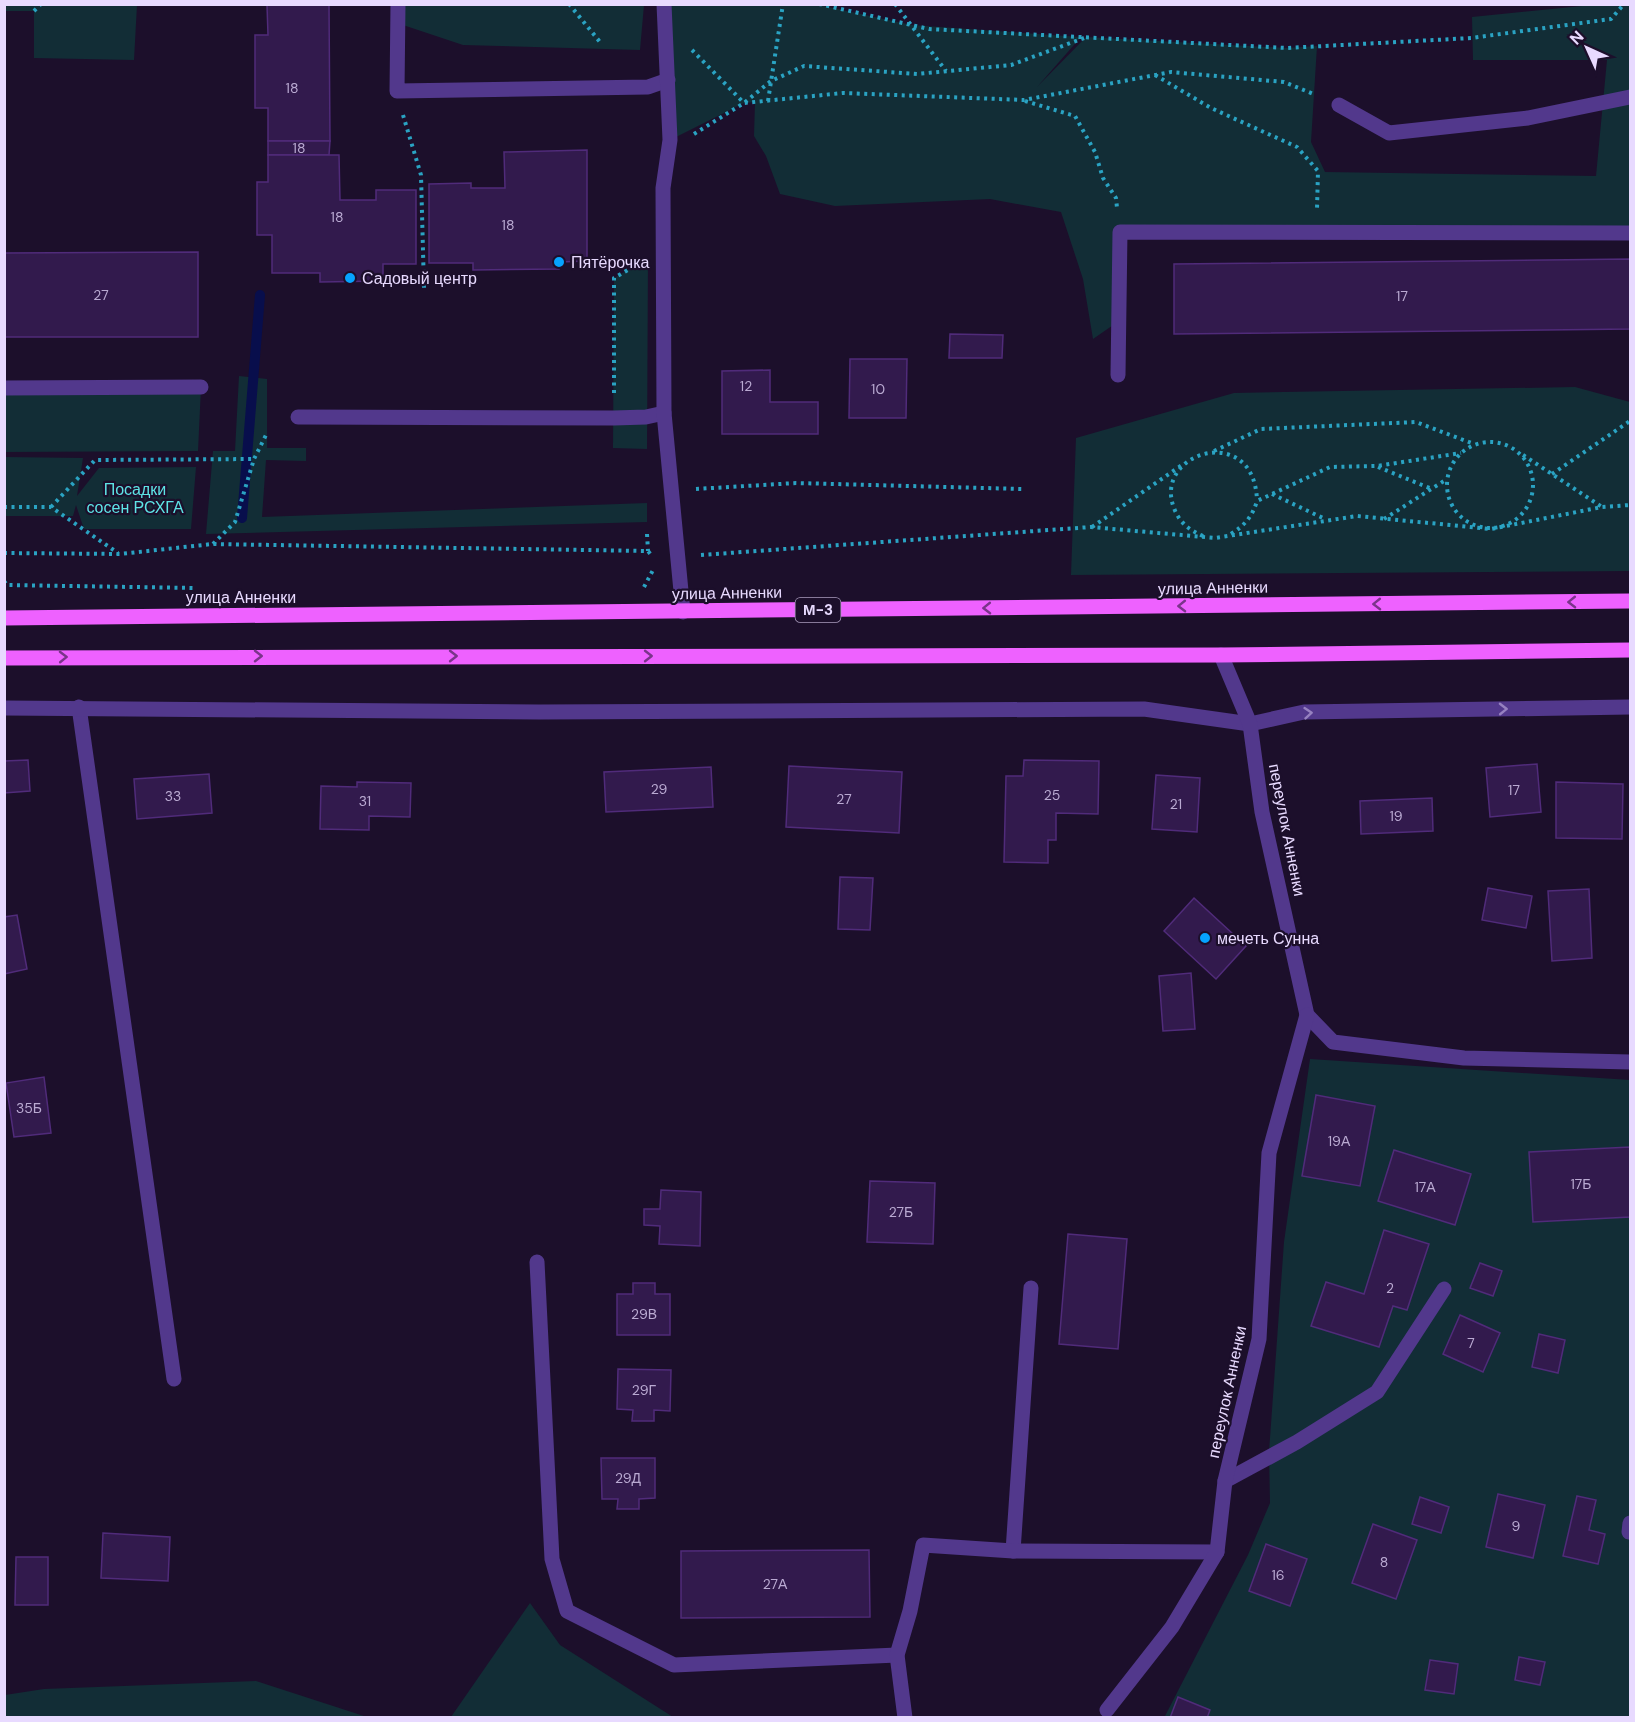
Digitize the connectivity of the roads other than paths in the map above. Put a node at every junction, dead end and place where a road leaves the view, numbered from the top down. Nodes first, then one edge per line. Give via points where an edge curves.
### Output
1 (398, 4) edge
2 (664, 4) edge
3 (668, 80) junction
4 (1630, 97) edge
5 (1339, 105) road end
6 (1630, 233) edge
7 (1118, 375) dead end
8 (201, 387) dead end
9 (4, 388) edge
10 (663, 413) junction
11 (298, 417) dead end
12 (1630, 601) edge
13 (683, 612) junction
14 (4, 618) edge
15 (1630, 650) edge
16 (1221, 655) junction
17 (4, 658) edge
18 (1630, 706) edge
19 (79, 707) junction
20 (4, 708) edge
21 (1250, 724) junction
22 (1307, 1015) junction
23 (1630, 1062) edge
24 (537, 1262) dead end
25 (1031, 1288) dead end
26 (1444, 1289) dead end
27 (174, 1379) dead end
28 (1225, 1481) junction
29 (1013, 1551) junction
30 (1217, 1552) junction
31 (897, 1655) junction
32 (1105, 1715) edge
33 (905, 1718) edge

1 - 3 street via 396,91 648,87
2 - 3 street
3 - 10 street via 670,140 663,188
4 - 5 street via 1528,118 1389,134
6 - 7 street via 1120,232
8 - 9 street
10 - 11 street via 614,418
10 - 13 street
12 -> 13 main road, улица Анненки / М-3
13 - 14 main road, улица Анненки / М-3
15 - 16 main road
17 -> 16 main road
16 - 21 street, переулок Анненки
21 -> 18 street via 1305,712
19 - 20 street
19 - 21 street via 539,712 1144,709
19 - 27 street
21 - 22 street, переулок Анненки via 1262,812
22 - 23 street via 1333,1042 1464,1058
22 - 28 street, переулок Анненки via 1269,1153 1259,1339
24 - 31 street via 552,1559 567,1611 674,1665
25 - 29 street
26 - 28 street via 1377,1392
28 - 30 street, переулок Анненки
29 - 30 street
29 - 31 street via 923,1545
30 - 32 street, переулок Анненки via 1172,1627
31 - 33 street

